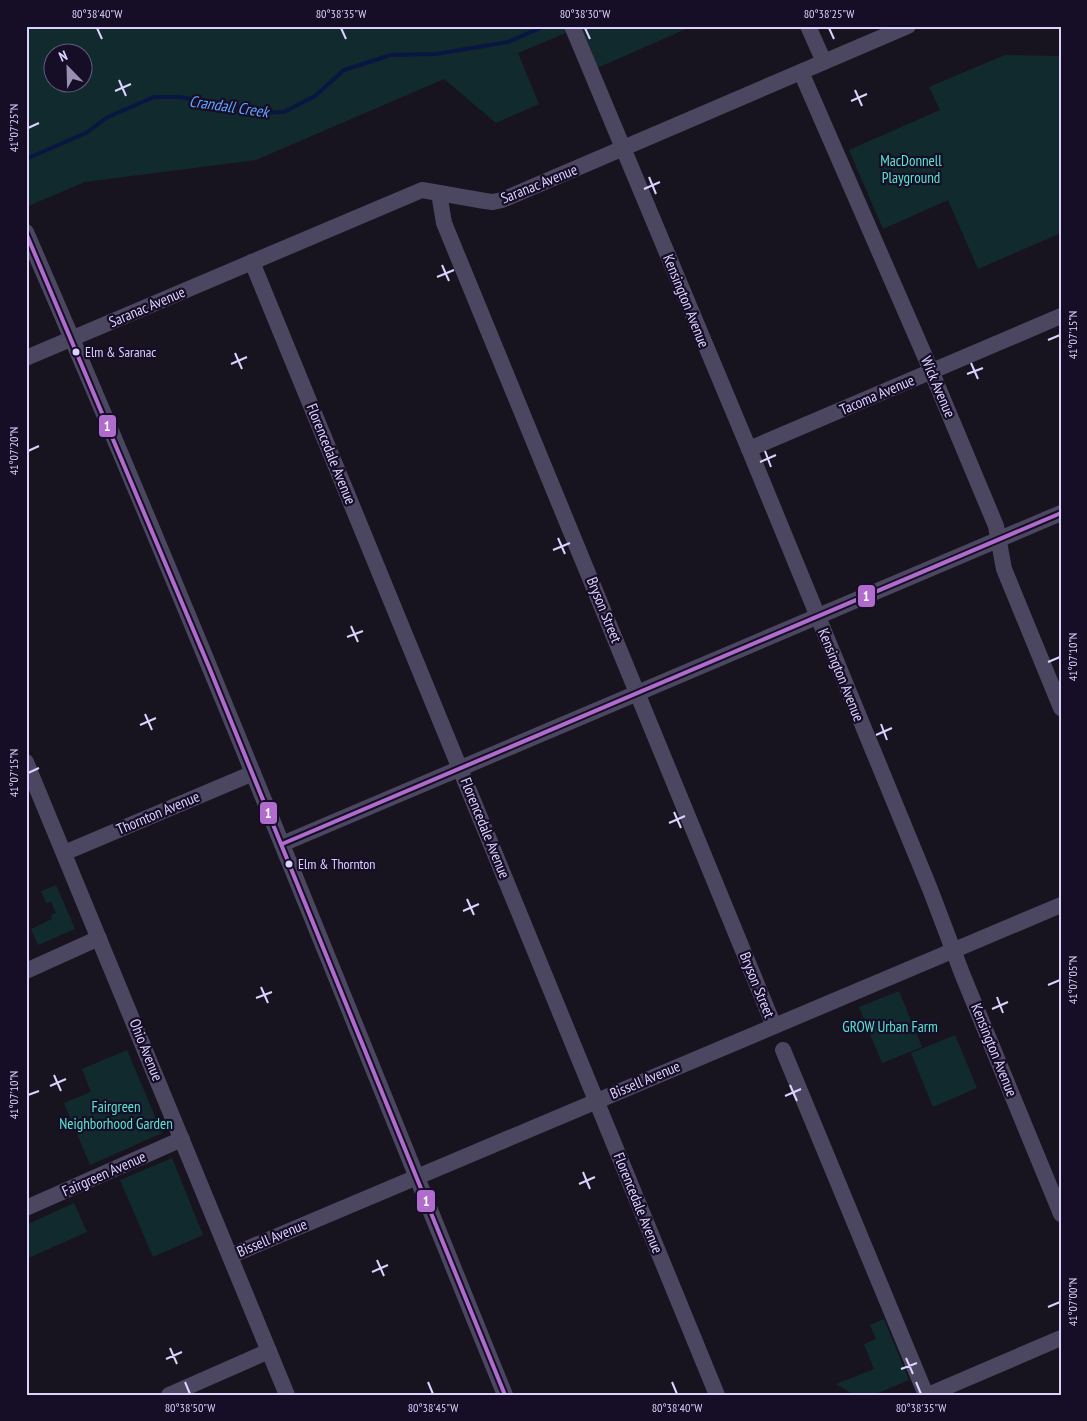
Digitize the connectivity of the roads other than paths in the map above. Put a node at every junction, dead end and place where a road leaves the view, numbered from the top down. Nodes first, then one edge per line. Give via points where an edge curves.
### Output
1 (572, 26) edge
2 (808, 26) edge
3 (908, 26) edge
4 (824, 62) junction
5 (801, 72) junction
6 (623, 148) junction
7 (439, 193) junction
8 (26, 232) edge
9 (252, 262) junction
10 (1061, 316) edge
11 (72, 339) junction
12 (26, 358) edge
13 (932, 372) junction
14 (749, 450) junction
15 (1061, 513) edge
16 (999, 540) junction
17 (818, 617) junction
18 (638, 693) junction
19 (1059, 699) edge
20 (26, 762) edge
21 (461, 769) junction
22 (253, 773) junction
23 (282, 844) junction
24 (64, 854) junction
25 (1061, 905) edge
26 (100, 938) junction
27 (954, 950) junction
28 (26, 971) edge
29 (774, 1026) junction
30 (783, 1050) dead end
31 (596, 1101) junction
32 (182, 1139) junction
33 (417, 1177) junction
34 (26, 1208) edge
35 (1061, 1214) edge
36 (230, 1256) junction
37 (1061, 1338) edge
38 (269, 1351) junction
39 (169, 1395) edge
40 (287, 1395) edge
41 (505, 1395) edge
42 (717, 1395) edge
43 (927, 1395) edge

1 - 6 street, Kensington Avenue
2 - 4 street
3 - 4 street, Saranac Avenue
4 - 5 street, Saranac Avenue
5 - 6 street, Saranac Avenue
5 - 13 street, Wick Avenue
6 - 7 street, Saranac Avenue via 493,202
6 - 14 street, Kensington Avenue
7 - 9 street, Saranac Avenue via 422,190
7 - 18 street, Bryson Street via 444,223
8 - 11 street
9 - 11 street, Saranac Avenue
9 - 21 street, Florencedale Avenue
10 - 13 street, Tacoma Avenue
11 - 12 street, Saranac Avenue
11 - 22 street
13 - 14 street, Tacoma Avenue
13 - 16 street, Wick Avenue
14 - 17 street, Kensington Avenue
15 - 16 street
16 - 17 street
16 - 19 street, Wick Avenue via 1004,569
17 - 18 street
17 - 27 street, Kensington Avenue
18 - 21 street
18 - 29 street, Bryson Street
20 - 24 street, Ohio Avenue
21 - 23 street
21 - 31 street, Florencedale Avenue
22 - 23 street
22 - 24 street, Thornton Avenue
23 - 33 street
24 - 26 street, Ohio Avenue
25 - 27 street, Bissell Avenue
26 - 28 street
26 - 32 street, Ohio Avenue
27 - 29 street, Bissell Avenue
27 - 35 street, Kensington Avenue
29 - 31 street, Bissell Avenue
30 - 43 street
31 - 33 street, Bissell Avenue
31 - 42 street, Florencedale Avenue
32 - 34 street, Fairgreen Avenue
32 - 36 street, Ohio Avenue
33 - 36 street, Bissell Avenue
33 - 41 street
36 - 38 street, Ohio Avenue
37 - 43 street
38 - 39 street
38 - 40 street, Ohio Avenue

